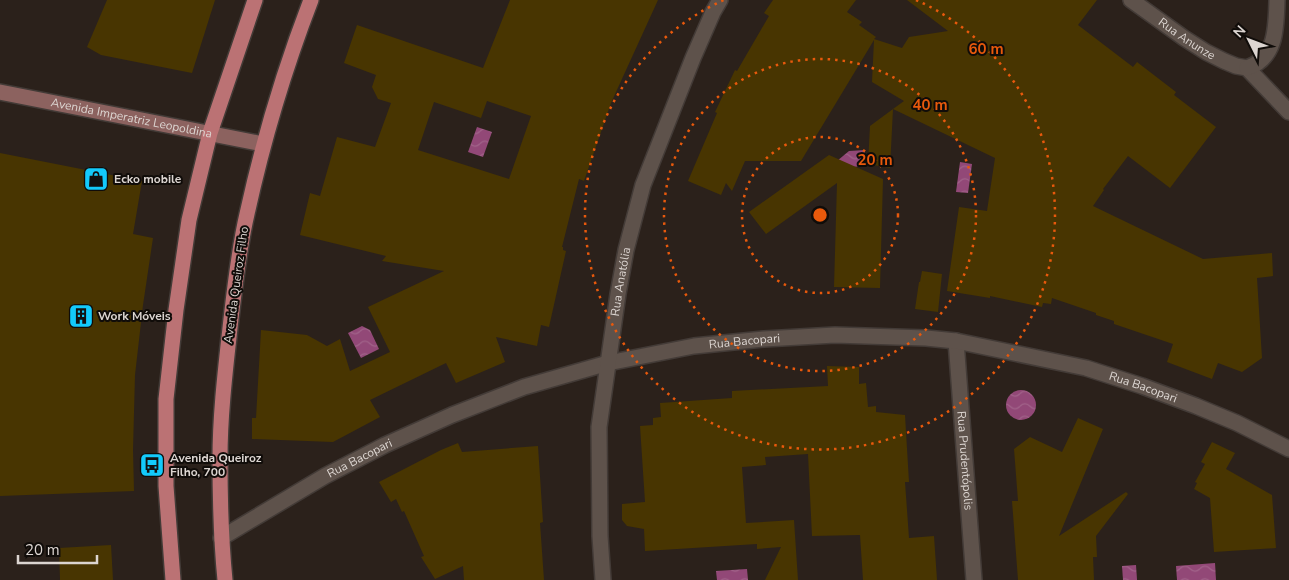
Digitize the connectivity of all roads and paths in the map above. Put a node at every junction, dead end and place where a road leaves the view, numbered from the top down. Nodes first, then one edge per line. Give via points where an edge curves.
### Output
1 (254, 0) edge
2 (311, 0) edge
3 (720, 0) edge
4 (1131, 0) edge
5 (1276, 0) edge
6 (1247, 68) junction
7 (0, 92) edge
8 (1289, 112) edge
9 (210, 133) junction
10 (263, 144) junction
11 (956, 341) junction
12 (608, 363) junction
13 (1289, 449) edge
14 (221, 538) junction
15 (173, 580) edge
16 (225, 580) edge
17 (602, 580) edge
18 (974, 580) edge

1 - 9 main road
2 - 10 main road, Avenida Queiroz Filho
3 - 12 street, Rua Anatólia via 693,58 643,185 626,250
4 - 6 street, Rua Anunze via 1206,52
5 - 6 street via 1271,46 1259,62
6 - 8 street, Rua Anunze
7 - 9 main road, Avenida Imperatriz Leopoldina
9 - 10 main road, Avenida Imperatriz Leopoldina
9 - 15 main road via 189,220 166,399 166,486
10 - 14 main road, Avenida Queiroz Filho via 246,216 225,372 220,457
11 - 12 street, Rua Bacopari via 835,335 764,339 694,346
11 - 13 street, Rua Bacopari via 1086,368 1142,386 1237,423
11 - 18 street, Rua Prudentópolis
12 - 14 street, Rua Bacopari via 524,387 385,445 325,476
12 - 17 street, Rua Anatólia via 599,427
14 - 16 main road, Avenida Queiroz Filho

